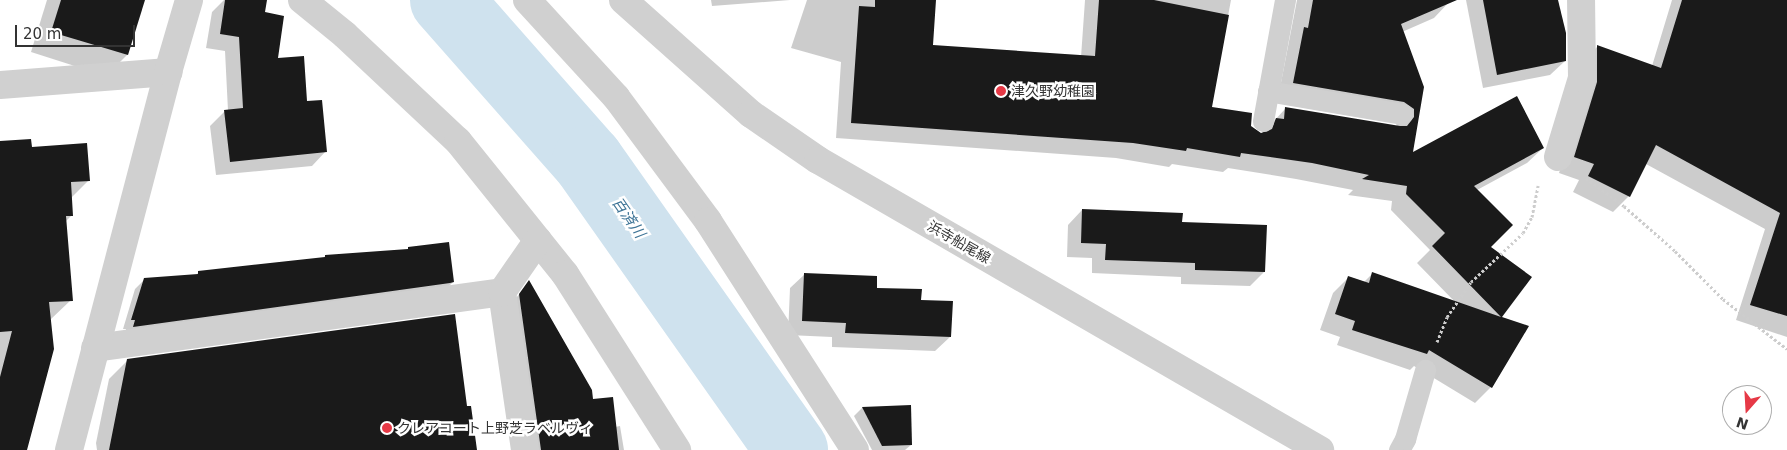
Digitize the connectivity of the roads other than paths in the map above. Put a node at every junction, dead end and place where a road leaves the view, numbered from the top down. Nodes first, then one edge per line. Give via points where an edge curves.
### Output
1 (189, 0) edge
2 (302, 0) edge
3 (527, 0) edge
4 (623, 0) edge
5 (1285, 0) edge
6 (1580, 0) edge
7 (168, 72) junction
8 (0, 85) edge
9 (1268, 92) junction
10 (1402, 114) dead end
11 (1263, 121) dead end
12 (1558, 157) road end
13 (538, 240) junction
14 (502, 292) junction
15 (95, 348) junction
16 (1426, 370) road end
17 (69, 450) edge
18 (525, 450) edge
19 (677, 450) edge
20 (855, 450) edge
21 (1320, 450) edge
22 (1399, 450) edge

1 - 7 street
2 - 13 street via 345,35 458,141
3 - 20 street via 616,97 708,221
4 - 21 street, 浜寺船尾線 via 751,114 818,160
5 - 9 lane
6 - 12 street via 1582,78
7 - 8 street
7 - 15 street
9 - 10 lane
9 - 11 lane
13 - 14 street
13 - 19 street via 565,274
14 - 15 street
14 - 18 street
15 - 17 street
16 - 22 lane

